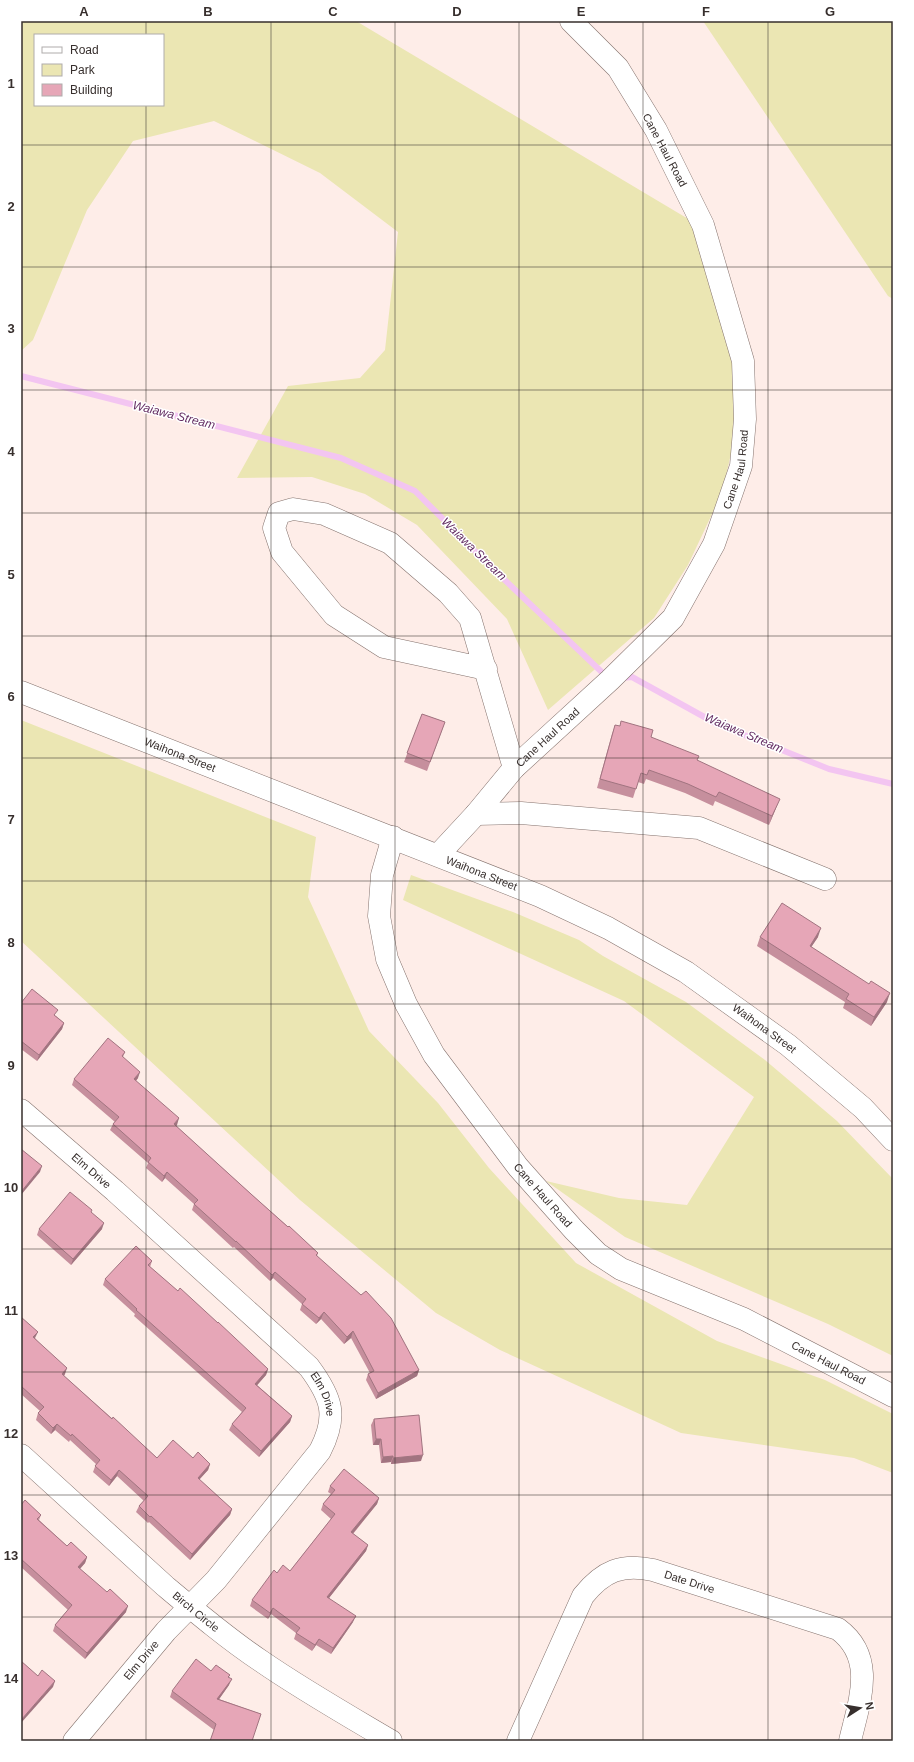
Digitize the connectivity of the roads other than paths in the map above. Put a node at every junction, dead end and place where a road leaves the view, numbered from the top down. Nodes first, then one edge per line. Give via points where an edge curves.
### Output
1 (571, 21) edge
2 (486, 669) junction
3 (21, 692) edge
4 (514, 768) junction
5 (476, 814) junction
6 (393, 837) junction
7 (438, 855) junction
8 (825, 879) dead end
9 (21, 1110) edge
10 (893, 1140) edge
11 (893, 1396) edge
12 (21, 1455) edge
13 (190, 1607) junction
14 (74, 1741) edge
15 (391, 1741) edge
16 (518, 1741) edge
17 (850, 1741) edge

1 - 4 street, Cane Haul Road via 618,68 656,130 704,225 743,361 745,419 741,466 714,544 673,618
2 - 2 street via 470,618 448,593 390,543 324,514 292,509 279,513 274,528 282,552 334,615 384,647
2 - 4 street
3 - 6 street, Waihona Street
4 - 5 street, Cane Haul Road
5 - 7 street, Cane Haul Road
5 - 8 street via 521,813 699,828
6 - 7 street, Waihona Street
6 - 11 street, Cane Haul Road via 382,875 379,916 387,959 406,1004 434,1055 518,1167 574,1230 598,1254 621,1269 744,1319
7 - 10 street, Waihona Street via 540,896 608,928 686,972 788,1045 863,1108
9 - 13 street, Elm Drive via 115,1191 309,1368 321,1382 330,1402 330,1426 320,1451 216,1580
12 - 13 street, Birch Circle
13 - 14 street, Elm Drive via 166,1631
13 - 15 street, Birch Circle via 260,1661
16 - 17 street, Date Drive via 583,1596 592,1584 604,1576 629,1567 653,1570 838,1628 846,1634 854,1644 862,1666 863,1680

